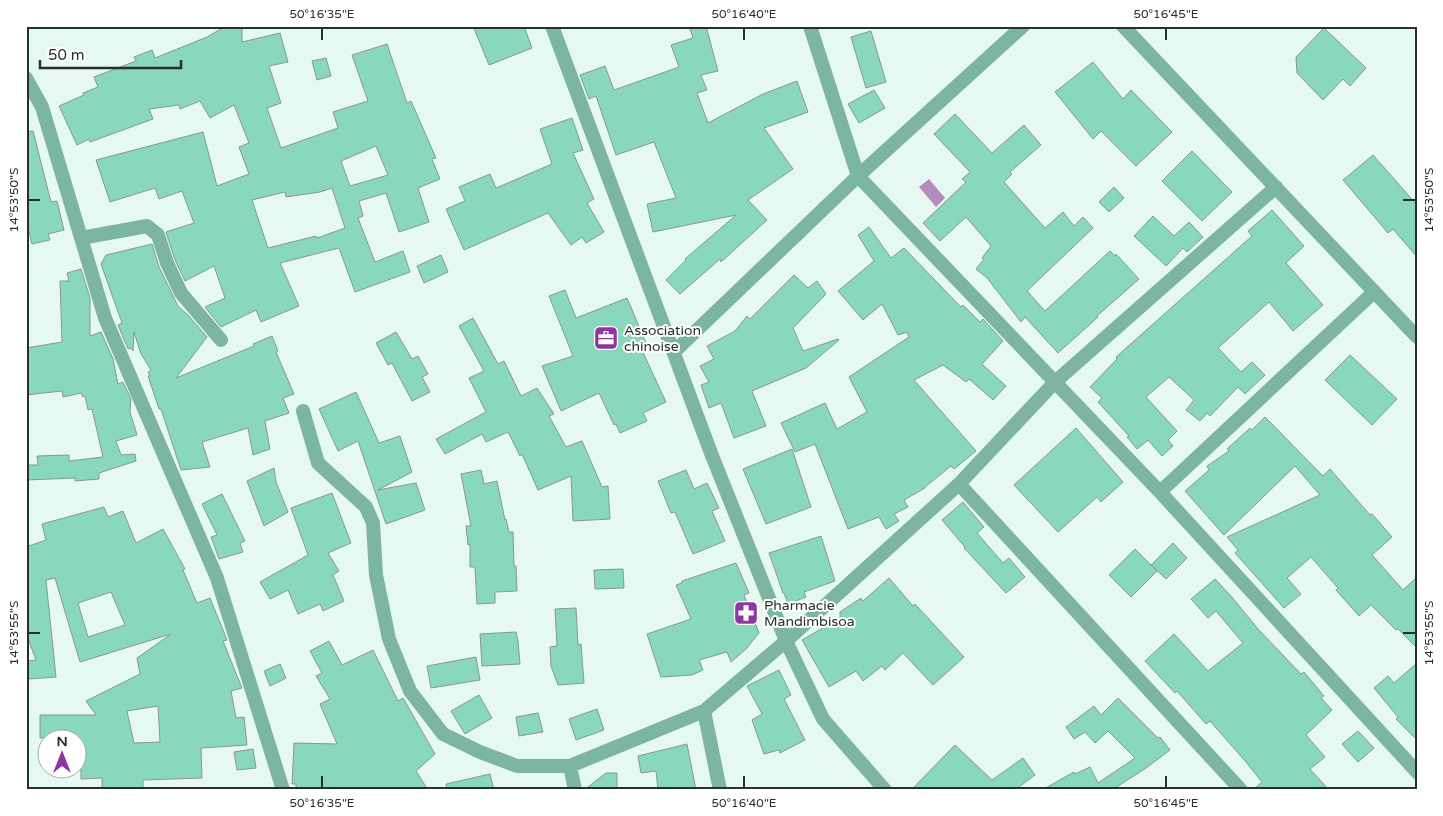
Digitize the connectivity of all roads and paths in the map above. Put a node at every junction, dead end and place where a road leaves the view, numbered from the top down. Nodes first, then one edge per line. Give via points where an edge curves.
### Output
1 (552, 26) edge
2 (810, 26) edge
3 (1024, 26) edge
4 (1123, 26) edge
5 (26, 78) edge
6 (858, 176) junction
7 (1276, 187) junction
8 (81, 238) junction
9 (1374, 292) junction
10 (1417, 337) edge
11 (221, 340) dead end
12 (674, 352) junction
13 (1055, 382) junction
14 (303, 412) dead end
15 (959, 484) junction
16 (1160, 492) junction
17 (786, 641) junction
18 (704, 712) junction
19 (570, 766) junction
20 (1417, 772) edge
21 (283, 790) edge
22 (575, 790) edge
23 (720, 790) edge
24 (886, 790) edge
25 (1241, 790) edge

1 - 12 street
2 - 6 street
3 - 6 street
4 - 7 street
5 - 8 street via 42,108
6 - 12 street
6 - 13 street
7 - 9 street
7 - 13 street
8 - 11 street via 147,226 158,235 181,293
8 - 21 street via 105,318 217,578
9 - 10 street
9 - 16 street
12 - 17 street
13 - 15 street
13 - 16 street
14 - 19 street via 318,463 366,507 373,523 376,575 389,639 410,691 443,734 480,752 517,766
15 - 17 street
15 - 25 street
16 - 20 street
17 - 18 street
17 - 24 street via 823,719
18 - 19 street
18 - 23 street
19 - 22 street

